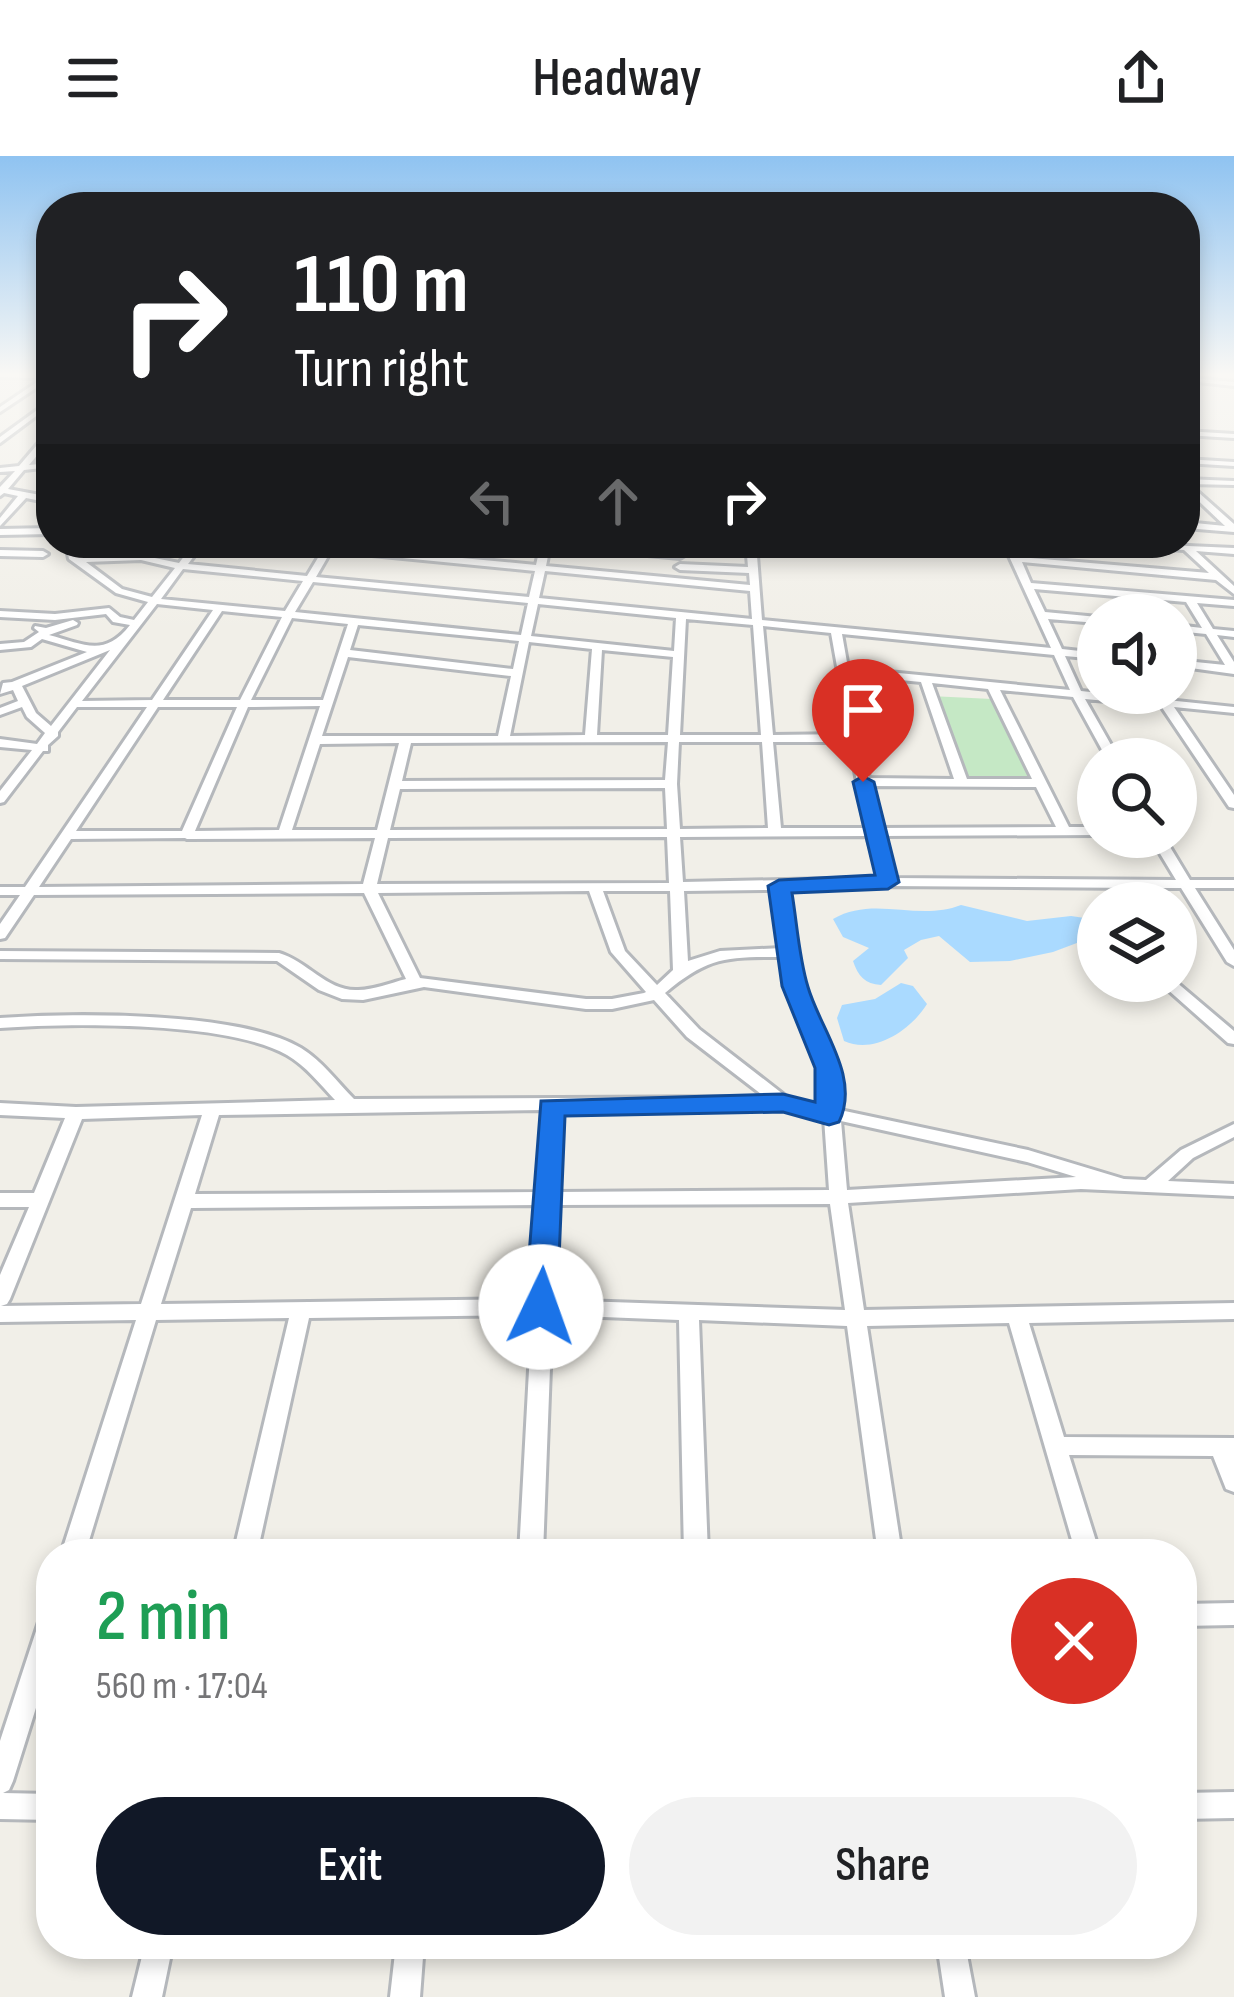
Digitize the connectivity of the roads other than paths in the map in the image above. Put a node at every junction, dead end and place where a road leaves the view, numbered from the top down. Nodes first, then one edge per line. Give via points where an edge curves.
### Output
1 (15, 459) edge
2 (25, 459) edge
3 (1200, 462) edge
4 (1205, 462) junction
5 (1234, 464) edge
6 (24, 465) junction
7 (36, 466) edge
8 (1200, 483) edge
9 (1234, 483) edge
10 (36, 487) edge
11 (1, 491) edge
12 (26, 495) junction
13 (36, 497) edge
14 (1200, 498) edge
15 (1200, 502) edge
16 (1204, 502) junction
17 (1200, 527) edge
18 (1, 529) edge
19 (36, 530) edge
20 (1200, 549) edge
21 (1234, 551) edge
22 (0, 553) edge
23 (36, 554) edge
24 (124, 558) edge
25 (147, 558) edge
26 (186, 558) edge
27 (323, 558) edge
28 (445, 558) edge
29 (543, 558) edge
30 (680, 558) edge
31 (694, 558) edge
32 (752, 558) edge
33 (1198, 558) edge
34 (105, 559) joint
35 (1016, 559) joint
36 (77, 560) joint
37 (179, 566) junction
38 (540, 568) junction
39 (752, 570) junction
40 (1149, 571) junction
41 (1219, 577) junction
42 (312, 579) junction
43 (683, 582) junction
44 (1028, 586) junction
45 (752, 588) junction
46 (1234, 591) edge
47 (1127, 594) edge
48 (1152, 594) edge
49 (154, 601) junction
50 (533, 601) junction
51 (1197, 601) edge
52 (1234, 604) edge
53 (219, 608) junction
54 (1197, 611) edge
55 (0, 614) edge
56 (1042, 614) junction
57 (288, 615) junction
58 (43, 616) junction
59 (681, 616) junction
60 (116, 618) junction
61 (1077, 618) edge
62 (354, 621) junction
63 (755, 622) junction
64 (137, 623) junction
65 (836, 630) junction
66 (1197, 630) edge
67 (1210, 631) junction
68 (43, 633) junction
69 (1234, 634) edge
70 (525, 639) junction
71 (125, 640) junction
72 (597, 646) junction
73 (0, 647) edge
74 (100, 652) junction
75 (344, 652) junction
76 (1060, 652) junction
77 (676, 654) junction
78 (1077, 654) edge
79 (1197, 666) edge
80 (1233, 670) edge
81 (843, 671) junction
82 (517, 673) junction
83 (925, 679) junction
84 (17, 686) junction
85 (992, 686) junction
86 (0, 688) edge
87 (1077, 694) joint
88 (23, 703) junction
89 (157, 703) junction
90 (244, 703) junction
91 (328, 703) junction
92 (76, 704) junction
93 (1197, 706) edge
94 (1234, 710) edge
95 (0, 712) edge
96 (1173, 714) edge
97 (53, 734) junction
98 (764, 737) junction
99 (673, 738) junction
100 (855, 738) junction
101 (502, 739) junction
102 (591, 739) junction
103 (315, 740) junction
104 (406, 740) junction
105 (0, 743) edge
106 (44, 748) junction
107 (6, 782) edge
108 (863, 782) junction
109 (962, 783) junction
110 (1037, 783) junction
111 (671, 784) junction
112 (395, 785) junction
113 (0, 799) edge
114 (1234, 804) edge
115 (1064, 831) junction
116 (1077, 831) edge
117 (674, 832) junction
118 (775, 832) junction
119 (872, 832) junction
120 (383, 833) junction
121 (284, 834) junction
122 (67, 835) junction
123 (187, 835) junction
124 (888, 882) junction
125 (1077, 884) edge
126 (1197, 884) edge
127 (1234, 884) edge
128 (779, 886) junction
129 (594, 887) junction
130 (678, 887) junction
131 (369, 889) junction
132 (0, 890) edge
133 (30, 890) junction
134 (1197, 902) edge
135 (0, 935) edge
136 (1231, 952) edge
137 (790, 953) junction
138 (0, 955) edge
139 (681, 971) junction
140 (415, 982) junction
141 (656, 994) junction
142 (1190, 1002) edge
143 (0, 1023) edge
144 (1234, 1040) edge
145 (783, 1103) junction
146 (350, 1105) junction
147 (551, 1107) junction
148 (0, 1109) edge
149 (212, 1111) junction
150 (76, 1113) junction
151 (829, 1116) junction
152 (1234, 1130) edge
153 (1118, 1183) junction
154 (1151, 1185) junction
155 (1234, 1190) edge
156 (838, 1197) junction
157 (40, 1199) junction
158 (546, 1199) junction
159 (0, 1200) edge
160 (187, 1201) junction
161 (0, 1299) edge
162 (541, 1307) junction
163 (1234, 1310) edge
164 (300, 1312) junction
165 (0, 1314) edge
166 (150, 1314) junction
167 (689, 1315) junction
168 (1017, 1316) junction
169 (855, 1318) junction
170 (1056, 1446) junction
171 (1227, 1446) edge
172 (1234, 1482) edge
173 (78, 1539) edge
174 (247, 1539) edge
175 (532, 1539) edge
176 (696, 1539) edge
177 (888, 1539) edge
178 (1084, 1539) edge
179 (1234, 1614) edge
180 (1197, 1615) edge
181 (36, 1668) edge
182 (0, 1780) edge
183 (1197, 1805) edge
184 (1234, 1805) edge
185 (0, 1806) edge
186 (36, 1807) edge
187 (156, 1959) edge
188 (409, 1959) edge
189 (954, 1959) edge
190 (147, 1997) edge
191 (405, 1997) edge
192 (960, 1997) edge

1 - 6 street
2 - 6 street
3 - 4 street
4 - 5 street
4 - 9 street
6 - 7 street
6 - 11 street
8 - 9 street
10 - 12 street
11 - 12 street
12 - 13 street
12 - 18 street
14 - 16 street
15 - 16 street
16 - 17 street via 1234,530
18 - 19 street
20 - 21 street
22 - 23 street
24 - 34 street
25 - 37 street
26 - 37 street
27 - 42 street
28 - 38 street
29 - 38 street
30 - 43 street
31 - 39 street
32 - 39 street
33 - 41 street
34 - 36 street
35 - 40 street
35 - 44 street
36 - 49 street via 119,591
37 - 42 street
37 - 49 street
38 - 43 street
38 - 50 street
39 - 45 street
40 - 41 street
40 - 48 street
41 - 46 street
42 - 50 street
42 - 57 street
43 - 45 street
44 - 47 street
44 - 56 street
45 - 63 street
49 - 53 street
49 - 64 street
50 - 59 street
50 - 70 street
51 - 52 street
53 - 57 street
53 - 89 street
54 - 67 street
55 - 58 street
56 - 61 street
56 - 76 street
57 - 62 street
57 - 90 street
58 - 60 street via 110,611
58 - 68 street
59 - 63 street
59 - 77 street
60 - 64 street
60 - 68 street
62 - 70 street
62 - 75 street
63 - 65 street
63 - 98 street
64 - 71 street
65 - 76 street
65 - 81 street
66 - 67 street
67 - 69 street
67 - 80 street
68 - 73 street
68 - 74 street
70 - 72 street
70 - 82 street
71 - 74 street
71 - 92 street
72 - 77 street
72 - 102 street
74 - 84 street
75 - 82 street
75 - 91 street
76 - 78 street
76 - 87 street
77 - 99 street
79 - 80 street
81 - 83 street
81 - 100 street
82 - 101 street
83 - 85 street
83 - 109 street
84 - 86 street
84 - 88 street
85 - 87 street
85 - 110 street
88 - 95 street
88 - 97 street
89 - 90 street
89 - 92 street
89 - 122 street
90 - 91 street
90 - 123 street
91 - 103 street
92 - 97 street
93 - 94 street
96 - 114 street
97 - 106 street
98 - 99 street
98 - 100 street
98 - 118 street
99 - 102 street
99 - 111 street
100 - 108 street
101 - 102 street
101 - 104 street
103 - 104 street
103 - 121 street
104 - 112 street
105 - 106 street
106 - 107 street
107 - 113 street
108 - 109 street
108 - 119 street
109 - 110 street
110 - 115 street
111 - 112 street
111 - 117 street
112 - 120 street
115 - 116 street
115 - 119 street
117 - 118 street
117 - 120 street
117 - 130 street
118 - 119 street
119 - 124 street
120 - 121 street
120 - 131 street
121 - 123 street
122 - 123 street
122 - 133 street
124 - 125 street
124 - 128 street
126 - 127 street
128 - 130 street
128 - 137 street
129 - 130 street
129 - 131 street
129 - 141 street via 618,952
130 - 139 street
131 - 133 street
131 - 140 street
132 - 133 street
133 - 135 street
134 - 136 street
137 - 139 street via 724,953
137 - 151 street via 802,1011 829,1068
138 - 140 street via 279,957 296,961 321,985 359,996
139 - 141 street
140 - 141 street via 585,1001
141 - 145 street via 692,1033
142 - 144 street
143 - 146 street via 123,1022 264,1038 292,1049
145 - 147 street
145 - 151 street
146 - 147 street
146 - 149 street
147 - 158 street
148 - 150 street
149 - 150 street
149 - 160 street
150 - 157 street
151 - 153 street
151 - 156 street
152 - 154 street via 1186,1154
153 - 154 street
153 - 156 street
154 - 155 street
156 - 158 street
156 - 169 street
157 - 159 street
157 - 161 street
158 - 160 street
158 - 162 street
160 - 166 street
162 - 164 street
162 - 167 street
162 - 175 street
163 - 168 street
164 - 166 street
164 - 174 street
165 - 166 street
166 - 173 street
167 - 169 street
167 - 176 street
168 - 169 street
168 - 170 street
169 - 177 street
170 - 171 street
170 - 178 street
171 - 172 street
179 - 180 street
181 - 182 street
183 - 184 street
185 - 186 street
187 - 190 street
188 - 191 street
189 - 192 street

